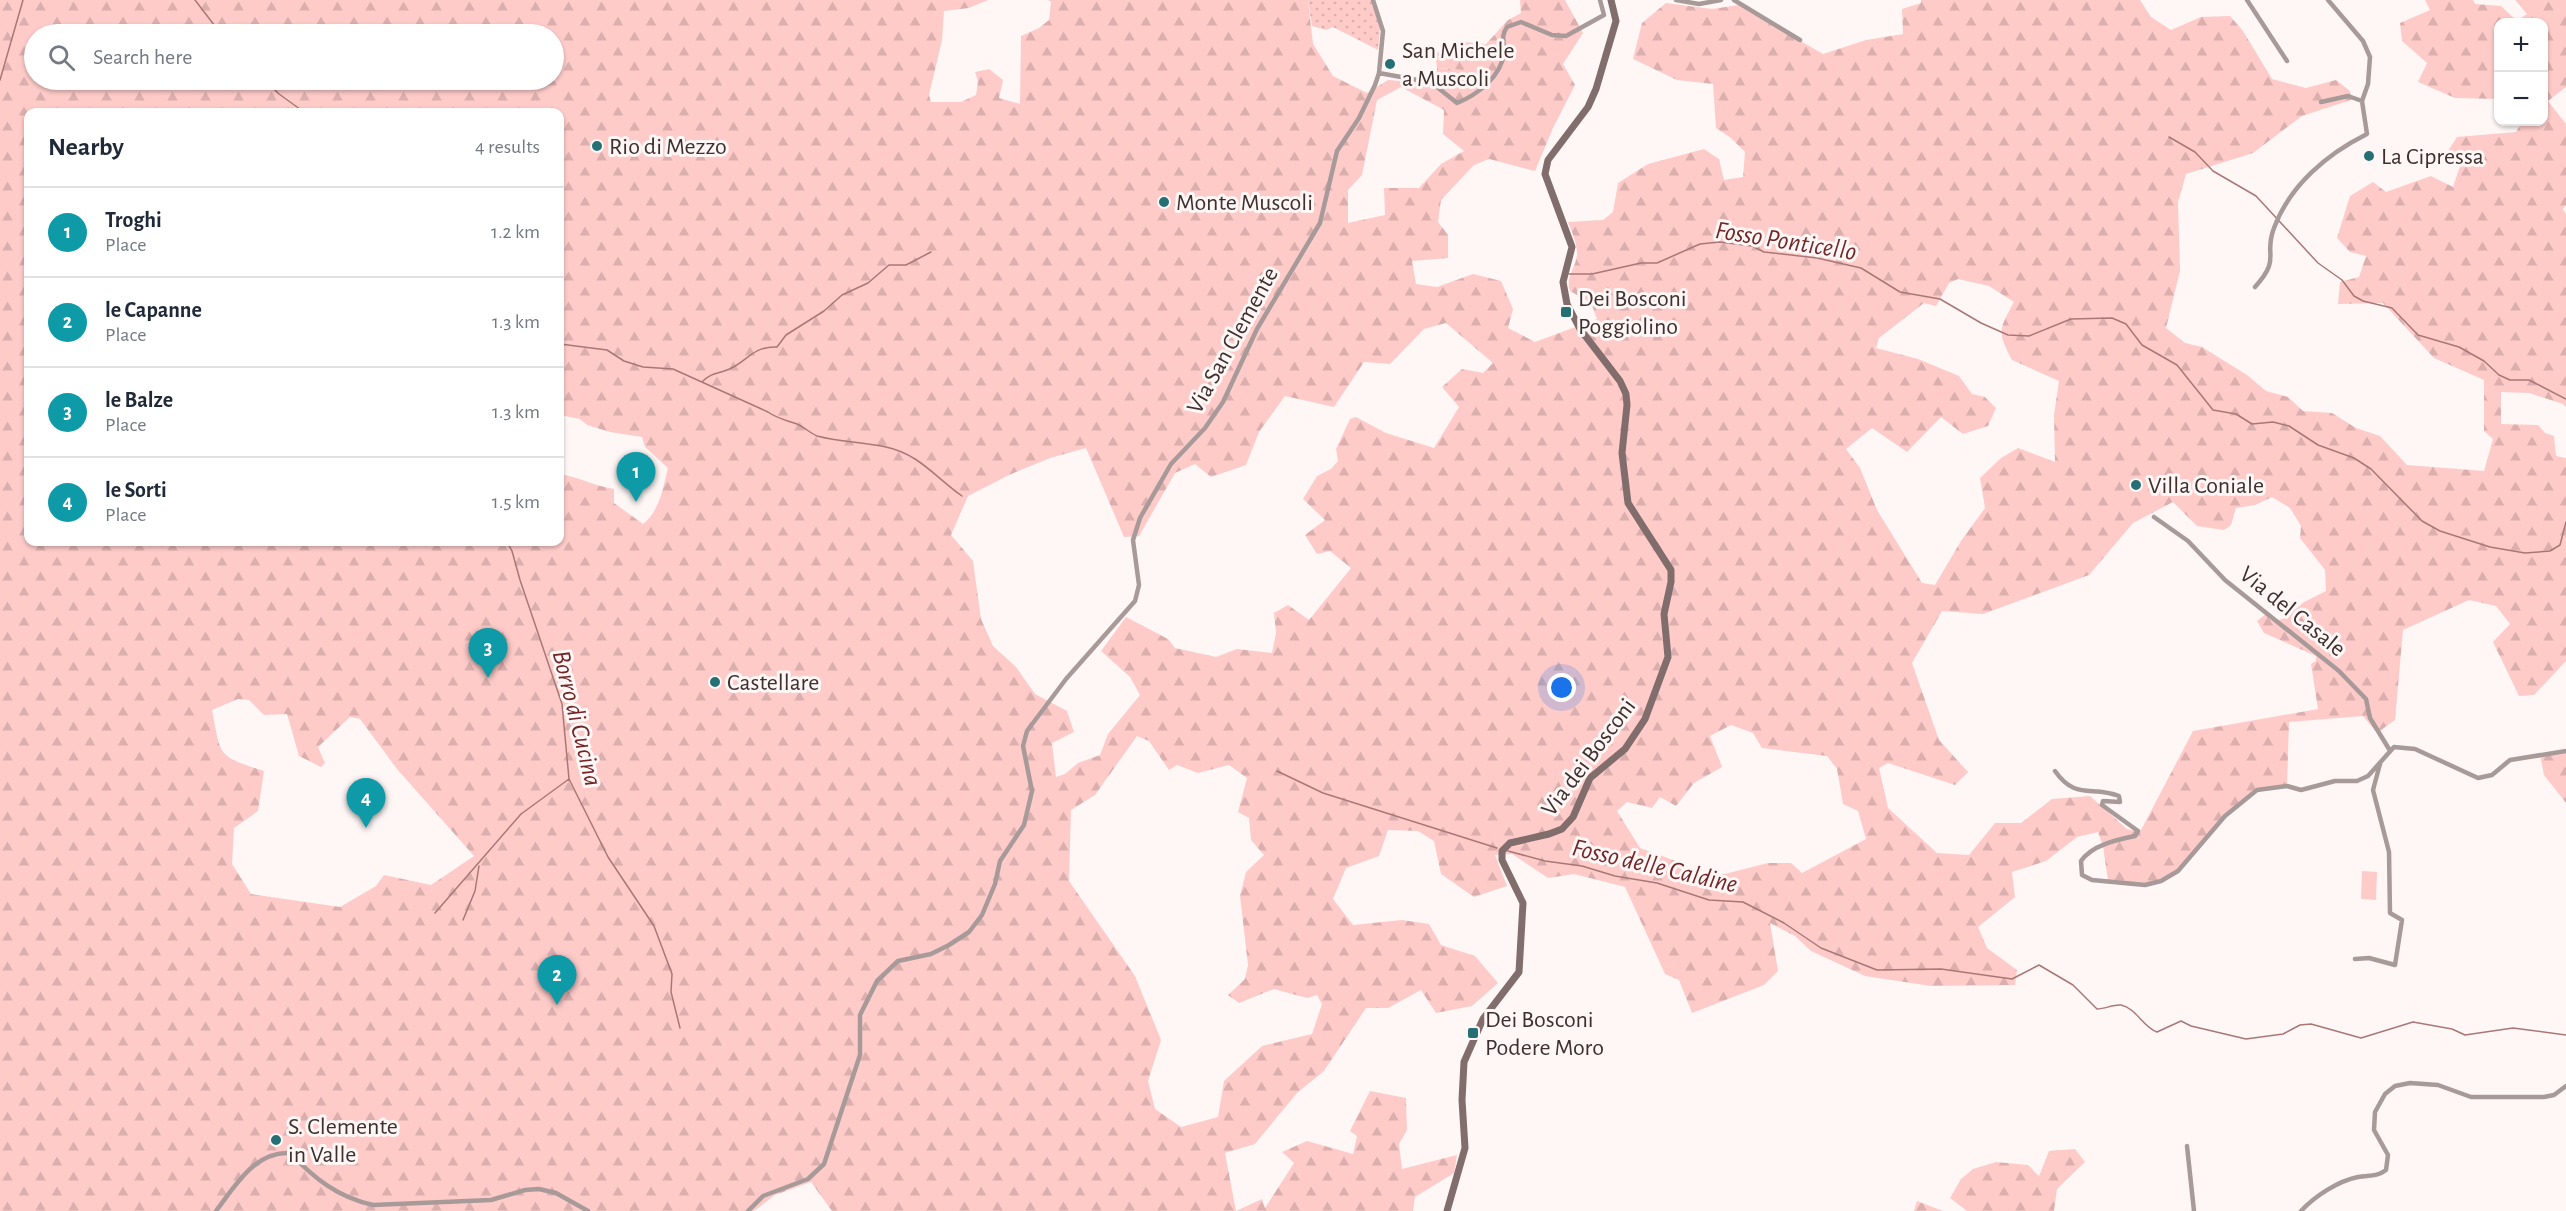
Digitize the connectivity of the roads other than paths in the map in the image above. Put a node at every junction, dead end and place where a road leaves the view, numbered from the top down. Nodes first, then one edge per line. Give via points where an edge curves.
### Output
1 (1374, 0) edge
2 (1600, 0) edge
3 (1611, 0) edge
4 (1676, 0) edge
5 (1721, 0) edge
6 (1734, 0) edge
7 (2247, 0) edge
8 (2328, 0) edge
9 (1800, 40) dead end
10 (2287, 61) dead end
11 (1379, 73) junction
12 (2362, 101) junction
13 (2321, 102) dead end
14 (2255, 287) dead end
15 (2154, 517) dead end
16 (2389, 749) junction
17 (2566, 751) edge
18 (2381, 762) junction
19 (2055, 771) dead end
20 (2355, 958) dead end
21 (2566, 1086) edge
22 (2187, 1146) dead end
23 (216, 1211) edge
24 (588, 1211) edge
25 (748, 1211) edge
26 (1447, 1211) edge
27 (2194, 1211) edge
28 (2301, 1211) edge

1 - 11 street, Via San Clemente via 1383,25
2 - 11 street via 1604,15 1566,36 1552,35 1521,22 1507,27 1501,42 1502,61 1493,76 1476,94 1457,103 1423,81
3 - 26 main road, Via dei Bosconi via 1616,21 1596,89 1588,107 1548,160 1545,174 1572,247 1563,282 1567,304 1626,394 1622,453 1628,503 1671,570 1664,614 1668,657 1645,719 1625,748 1586,784 1568,823 1556,832 1510,843 1502,851 1502,860 1523,903 1519,972 1483,1019 1464,1062 1465,1148
4 - 5 street via 1699,4
6 - 9 street
7 - 10 street
8 - 12 street via 2363,41 2370,57
11 - 25 street, Via San Clemente via 1359,118 1337,151 1320,223 1257,329 1223,402 1171,464 1140,518 1133,540 1139,579 1135,601 1027,731 1023,746 1032,791 1024,825 1000,861 982,915 969,932 949,945 931,954 898,961 877,981 860,1015 860,1055 824,1164 808,1179 763,1197
12 - 13 street via 2348,96
12 - 14 street via 2367,134 2313,170 2296,187 2270,241 2272,260 2268,273
15 - 16 street, Via del Casale via 2339,671 2366,699 2370,718
16 - 17 street via 2415,749 2478,778 2492,775 2510,760
16 - 18 street
18 - 19 street via 2357,781 2335,781 2301,790 2287,786 2257,790 2225,816 2178,871 2145,885 2092,880 2082,875 2081,861 2086,854 2138,833 2102,805 2103,801 2120,802 2119,796 2075,790
18 - 20 street via 2373,790 2390,852 2390,913 2402,920 2395,965
21 - 28 street via 2544,1097 2471,1097 2438,1085 2395,1086 2385,1094 2375,1112 2374,1130 2388,1155 2386,1170 2328,1190
22 - 27 street
23 - 24 street via 246,1171 276,1152 290,1153 329,1189 357,1201 383,1205 491,1200 539,1189 556,1193

